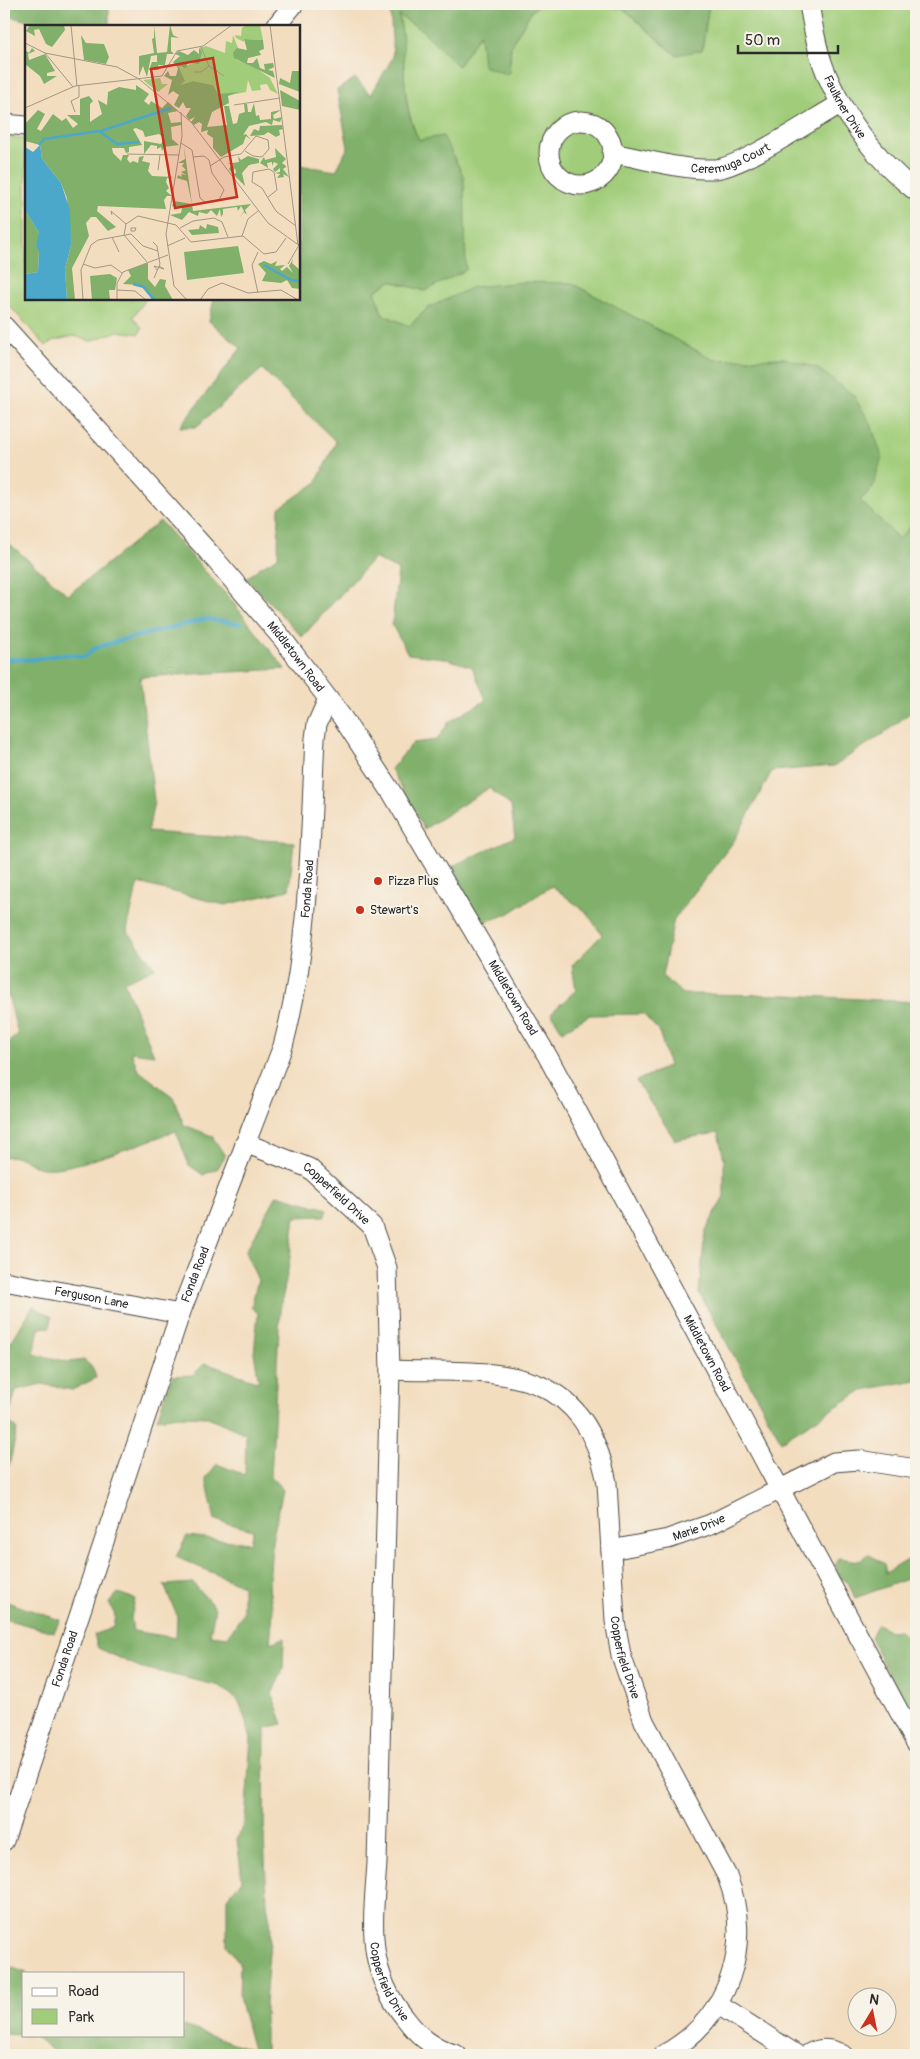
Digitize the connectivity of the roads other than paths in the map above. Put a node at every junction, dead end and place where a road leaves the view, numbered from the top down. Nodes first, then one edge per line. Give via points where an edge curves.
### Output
1 (294, 4) edge
2 (809, 4) edge
3 (277, 25) edge
4 (840, 104) junction
5 (4, 124) edge
6 (25, 126) edge
7 (612, 153) dead end
8 (916, 190) edge
9 (4, 326) edge
10 (328, 699) junction
11 (245, 1143) junction
12 (4, 1281) edge
13 (180, 1314) junction
14 (390, 1370) junction
15 (916, 1469) edge
16 (780, 1487) junction
17 (612, 1550) junction
18 (916, 1743) edge
19 (4, 1841) edge
20 (717, 2004) junction
21 (457, 2055) edge
22 (663, 2055) edge
23 (797, 2055) edge
24 (807, 2055) edge
25 (842, 2055) edge

1 - 3 street
2 - 4 street, Faulkner Drive via 820,56
4 - 7 street, Ceremuga Court via 743,160 716,169 682,167
4 - 8 street, Faulkner Drive via 873,148
5 - 6 street
9 - 10 street, Middletown Road via 213,557 296,655
10 - 11 street, Fonda Road via 317,724 315,738 308,879 295,1002 275,1068
10 - 16 street, Middletown Road via 428,851 548,1057
11 - 13 street, Fonda Road
11 - 14 street, Copperfield Drive via 309,1168 372,1226 388,1268
12 - 13 street, Ferguson Lane
13 - 19 street, Fonda Road
14 - 17 street, Copperfield Drive via 520,1377 538,1383 570,1404 595,1441 604,1464
14 - 21 street, Copperfield Drive via 373,1930 375,1959 389,1996 419,2037 436,2049
15 - 16 street, Marie Drive via 859,1460 834,1462
16 - 17 street, Marie Drive via 711,1524 668,1539
16 - 18 street, Middletown Road
17 - 20 street, Copperfield Drive via 614,1621 636,1700 736,1899 740,1934 732,1976
20 - 22 street, Copperfield Drive via 696,2031 680,2046
20 - 23 street
24 - 25 street via 827,2049

